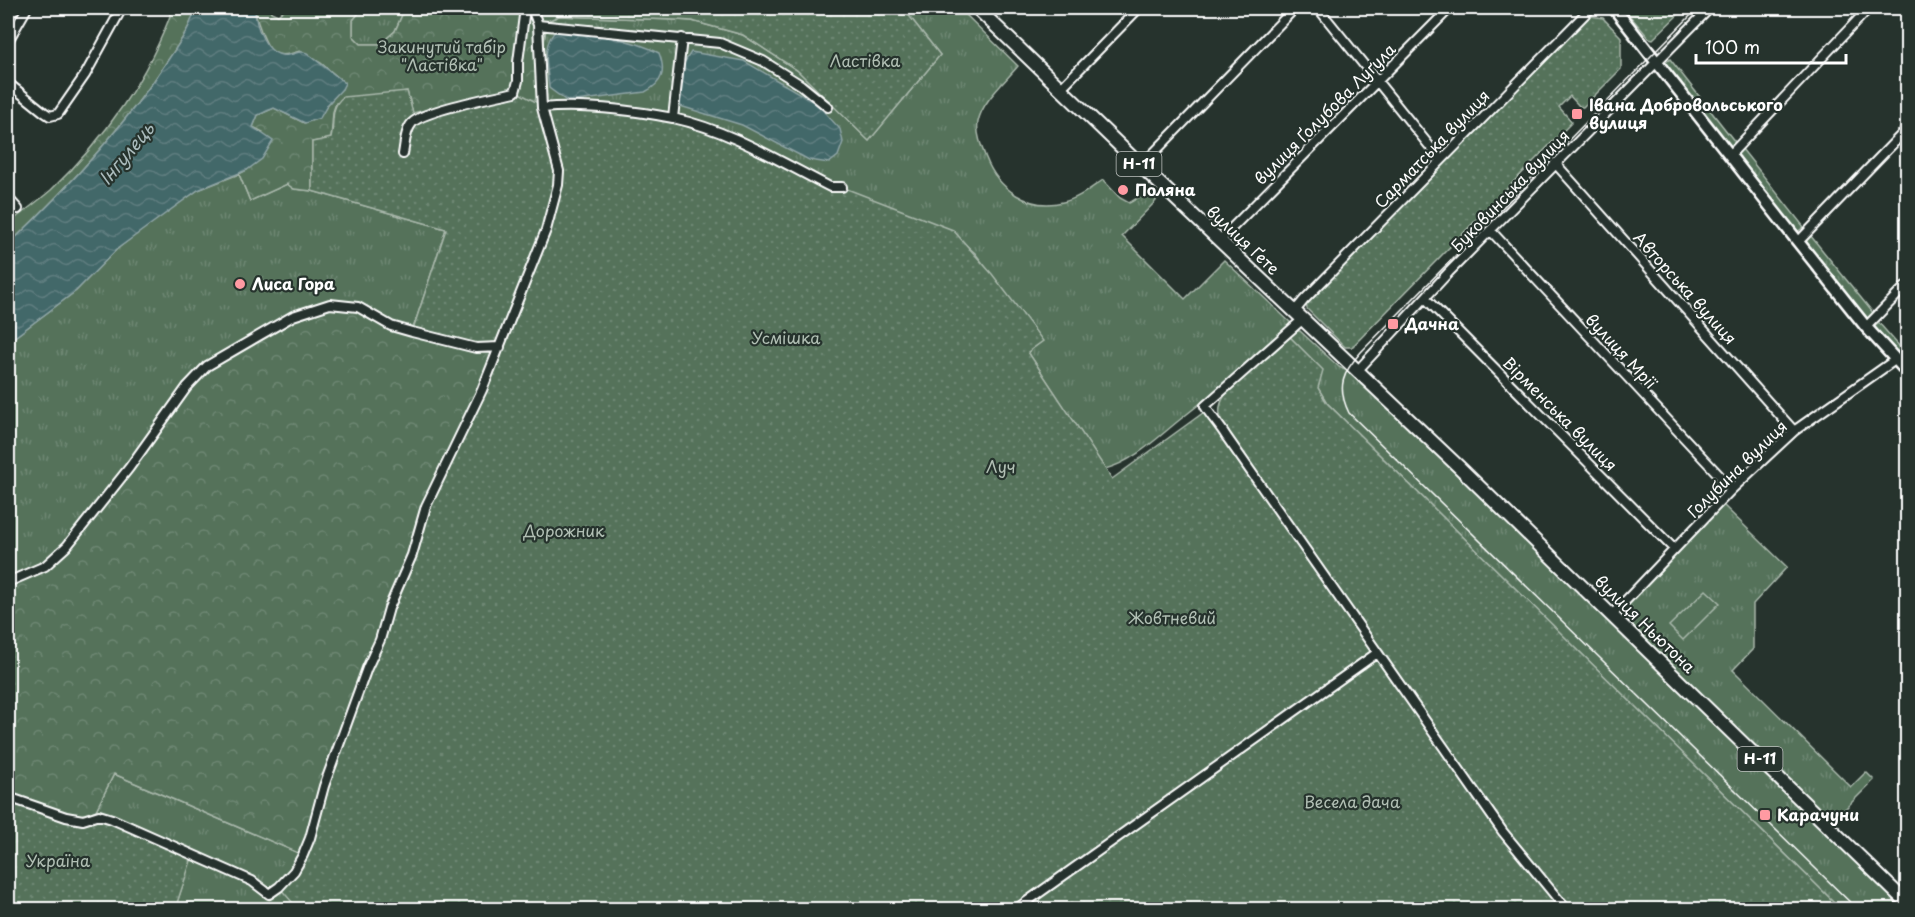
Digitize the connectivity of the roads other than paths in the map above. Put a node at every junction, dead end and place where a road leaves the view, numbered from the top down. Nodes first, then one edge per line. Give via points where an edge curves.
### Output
1 (27, 8) edge
2 (122, 8) edge
3 (525, 8) edge
4 (532, 8) edge
5 (1139, 8) edge
6 (1295, 8) edge
7 (1318, 8) edge
8 (1450, 8) edge
9 (1591, 8) edge
10 (1614, 8) edge
11 (1710, 8) edge
12 (1869, 8) edge
13 (983, 10) edge
14 (538, 25) junction
15 (682, 38) junction
16 (8, 41) edge
17 (1656, 61) junction
18 (1377, 80) junction
19 (8, 83) edge
20 (1061, 88) junction
21 (828, 107) dead end
22 (542, 108) junction
23 (673, 118) junction
24 (1908, 128) edge
25 (403, 154) dead end
26 (1730, 155) junction
27 (1440, 159) junction
28 (1556, 163) junction
29 (1141, 166) junction
30 (842, 187) dead end
31 (8, 198) edge
32 (18, 209) dead end
33 (1491, 231) junction
34 (1220, 240) junction
35 (1798, 242) junction
36 (1908, 284) edge
37 (1426, 299) junction
38 (1299, 315) junction
39 (1866, 327) junction
40 (500, 346) junction
41 (1895, 360) junction
42 (1358, 370) junction
43 (1908, 373) edge
44 (1794, 431) junction
45 (1732, 489) junction
46 (1674, 549) junction
47 (8, 582) edge
48 (1612, 615) junction
49 (1377, 653) junction
50 (8, 797) edge
51 (1908, 904) edge
52 (1015, 909) edge
53 (1567, 909) edge

1 - 16 street
2 - 19 street via 58,114 50,116
3 - 25 street via 515,92 414,121 406,133
4 - 14 street
5 - 20 street
6 - 29 street
7 - 18 street
8 - 18 street, вулиця Ґолубова Луґула
9 - 27 street, Сарматська вулиця
10 - 17 street
11 - 17 street, Буковинська вулиця
12 - 26 street
13 - 20 main road, вулиця Ґете / Н-11
14 - 15 street
14 - 22 street
15 - 21 street via 720,43 763,61
15 - 23 street
17 - 26 street
17 - 28 street, Буковинська вулиця
18 - 27 street
18 - 34 street, вулиця Ґолубова Луґула
20 - 29 main road, вулиця Ґете / Н-11
22 - 23 street via 640,112
22 - 40 street via 557,157 558,185 546,230
23 - 30 street via 754,148 830,187
24 - 35 street
26 - 35 street
27 - 38 street, Сарматська вулиця via 1304,300
28 - 33 street, Буковинська вулиця
28 - 44 street, Авторська вулиця
29 - 34 main road, вулиця Ґете / Н-11
31 - 32 street
33 - 37 street, Буковинська вулиця
33 - 45 street, вулиця Мрії
34 - 38 main road, вулиця Ґете / Н-11
35 - 39 street
36 - 39 street
37 - 42 street, Буковинська вулиця
37 - 46 street, Вірменська вулиця
38 - 42 main road, вулиця Ґете / Н-11
38 - 49 street, Сарматська вулиця via 1205,406
39 - 41 street
40 - 47 street via 476,348 412,332 391,326 358,307 330,304 293,316 207,366 67,546 45,566
40 - 50 street via 426,506 412,555 324,786 310,838 294,871 279,887 268,894 252,881 106,817 66,817
41 - 43 street
41 - 44 street, Голубина вулиця
42 - 48 main road, вулиця Ньютона / Н-11
44 - 45 street, Голубина вулиця
45 - 46 street, Голубина вулиця
46 - 48 street, Голубина вулиця
48 - 51 main road, вулиця Ньютона / Н-11
49 - 52 street
49 - 53 street via 1503,832

